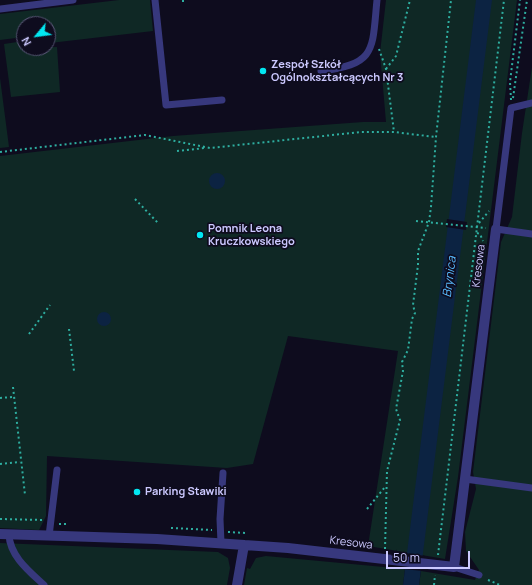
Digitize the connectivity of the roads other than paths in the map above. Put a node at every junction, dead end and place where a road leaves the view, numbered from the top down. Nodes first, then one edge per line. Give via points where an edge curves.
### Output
1 (73, 0) edge
2 (155, 0) edge
3 (377, 0) edge
4 (0, 9) edge
5 (321, 71) dead end
6 (222, 100) dead end
7 (532, 103) edge
8 (496, 229) junction
9 (532, 234) edge
10 (57, 470) dead end
11 (223, 473) dead end
12 (465, 479) junction
13 (532, 488) edge
14 (5, 534) edge
15 (49, 536) junction
16 (221, 543) junction
17 (244, 544) junction
18 (454, 567) junction
19 (479, 575) dead end
20 (44, 585) edge
21 (237, 585) edge

1 - 4 lane
2 - 6 lane via 166,105
3 - 5 lane via 374,32 369,51 362,60 343,68
7 - 8 lane via 511,108
8 - 9 lane
8 - 12 street, Kresowa
10 - 15 lane
11 - 16 lane
12 - 13 lane
12 - 18 street, Kresowa
14 - 15 street, Kresowa
14 - 20 lane via 20,562
15 - 16 street, Kresowa
16 - 17 street, Kresowa
17 - 18 street, Kresowa
17 - 21 street
18 - 19 lane

